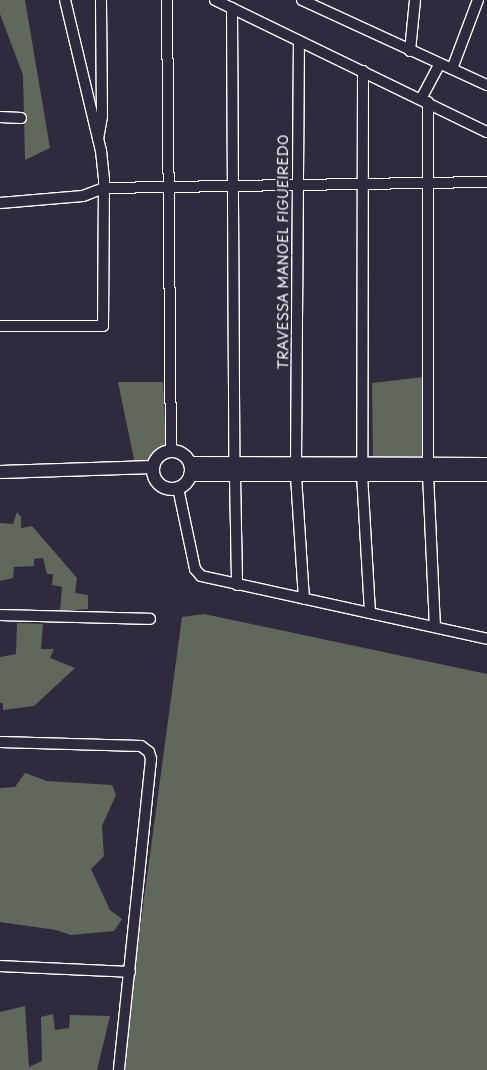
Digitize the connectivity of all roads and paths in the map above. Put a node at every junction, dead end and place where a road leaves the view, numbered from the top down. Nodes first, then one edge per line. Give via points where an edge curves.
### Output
1 (65, 0) edge
2 (102, 0) edge
3 (167, 0) edge
4 (215, 0) edge
5 (302, 0) edge
6 (415, 0) edge
7 (478, 0) edge
8 (317, 4) edge
9 (232, 8) junction
10 (299, 41) junction
11 (410, 51) junction
12 (440, 64) junction
13 (452, 69) junction
14 (363, 71) junction
15 (487, 85) edge
16 (424, 101) junction
17 (0, 117) edge
18 (21, 118) dead end
19 (487, 132) edge
20 (98, 140) junction
21 (487, 182) edge
22 (429, 184) junction
23 (363, 185) junction
24 (296, 187) junction
25 (104, 188) junction
26 (169, 188) junction
27 (231, 188) junction
28 (0, 203) edge
29 (0, 326) edge
30 (171, 451) junction
31 (487, 464) edge
32 (153, 467) junction
33 (190, 469) junction
34 (362, 469) junction
35 (428, 469) junction
36 (235, 470) junction
37 (296, 470) junction
38 (0, 472) edge
39 (487, 475) edge
40 (178, 488) junction
41 (237, 585) junction
42 (304, 598) junction
43 (370, 613) junction
44 (0, 615) edge
45 (150, 619) dead end
46 (434, 627) junction
47 (487, 639) edge
48 (0, 742) edge
49 (0, 966) edge
50 (130, 972) junction
51 (119, 1070) edge

1 - 20 street
2 - 20 street via 102,116
3 - 26 street
4 - 9 street
5 - 8 street
6 - 11 street
7 - 13 street
8 - 11 street
9 - 10 street
9 - 27 street
10 - 14 street
10 - 24 street, TRAVESSA MANOEL FIGUEIREDO
11 - 12 street
12 - 13 street
12 - 16 street
13 - 15 street
14 - 16 street
14 - 23 street
16 - 19 street
16 - 22 street
17 - 18 street
20 - 25 street
21 - 22 street
22 - 23 street
22 - 35 street
23 - 24 street
23 - 34 street
24 - 27 street
24 - 37 street, TRAVESSA MANOEL FIGUEIREDO
25 - 26 street
25 - 28 street via 83,196
25 - 29 street via 104,326
26 - 27 street
26 - 30 street
27 - 36 street
30 - 32 street via 159,456
30 - 33 street via 183,454
31 - 35 street
32 - 38 street
32 - 40 street via 160,485
33 - 36 street
33 - 40 street
34 - 35 street
34 - 37 street
34 - 43 street
35 - 39 street
35 - 46 street
36 - 37 street
36 - 41 street
37 - 42 street, TRAVESSA MANOEL FIGUEIREDO
40 - 41 street via 197,573
41 - 42 street
42 - 43 street
43 - 46 street
44 - 45 street
46 - 47 street
48 - 50 street via 141,746 151,759
49 - 50 street
50 - 51 street

